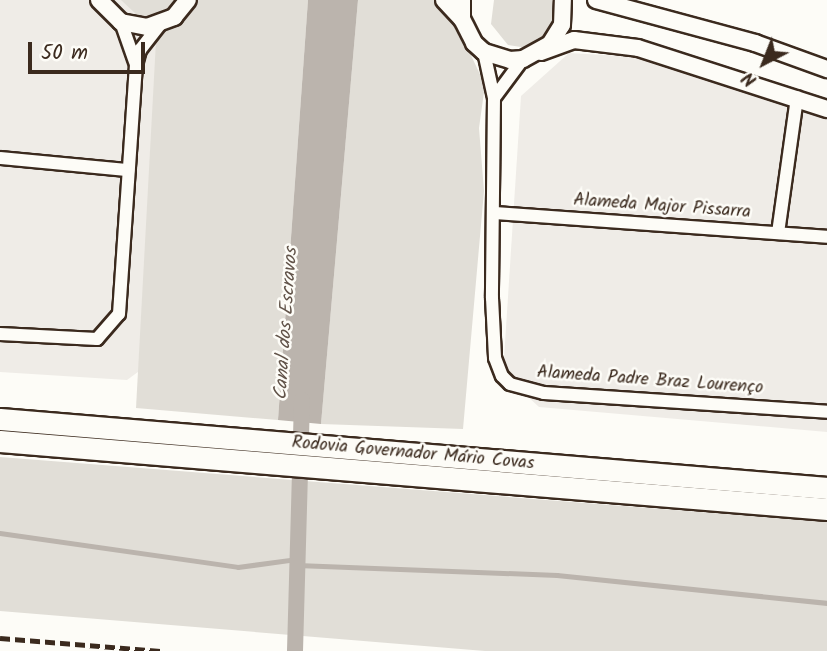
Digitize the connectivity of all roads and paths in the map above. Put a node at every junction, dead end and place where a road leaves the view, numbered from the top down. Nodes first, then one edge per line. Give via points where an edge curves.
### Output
1 (85, 0) edge
2 (187, 0) edge
3 (444, 0) edge
4 (462, 0) edge
5 (563, 0) edge
6 (596, 0) edge
7 (102, 5) edge
8 (462, 19) junction
9 (121, 22) junction
10 (160, 24) junction
11 (484, 52) junction
12 (541, 52) junction
13 (523, 59) junction
14 (136, 65) junction
15 (827, 69) edge
16 (797, 97) junction
17 (495, 98) junction
18 (827, 109) edge
19 (0, 158) edge
20 (128, 170) junction
21 (494, 213) junction
22 (778, 233) junction
23 (827, 237) edge
24 (0, 334) edge
25 (827, 412) edge
26 (0, 419) edge
27 (0, 441) edge
28 (255, 451) junction
29 (827, 488) edge
30 (827, 509) edge

1 - 7 street
2 - 10 street via 174,17
3 - 8 street
4 - 8 street
5 - 12 street via 562,25
6 - 15 street via 755,43
7 - 9 street
8 - 11 street
9 - 10 street
9 - 14 street
10 - 14 street
11 - 13 street
11 - 17 street, Alameda Padre Braz Lourenço
12 - 13 street
12 - 16 street via 574,40 610,43 678,58
13 - 17 street
14 - 20 street
16 - 18 street
16 - 22 street
17 - 21 street, Alameda Padre Braz Lourenço
19 - 20 street
20 - 24 street via 125,278 119,314 110,330 97,339 71,340
21 - 22 street, Alameda Major Pissarra
21 - 25 street, Alameda Padre Braz Lourenço via 495,358 510,384 544,393
22 - 23 street, Alameda Major Pissarra
26 - 28 main road, Rodovia Governador Mário Covas
27 - 28 main road, Rodovia Governador Mário Covas
28 - 29 main road, Rodovia Governador Mário Covas via 365,449
28 - 30 main road, Rodovia Governador Mário Covas via 365,470

